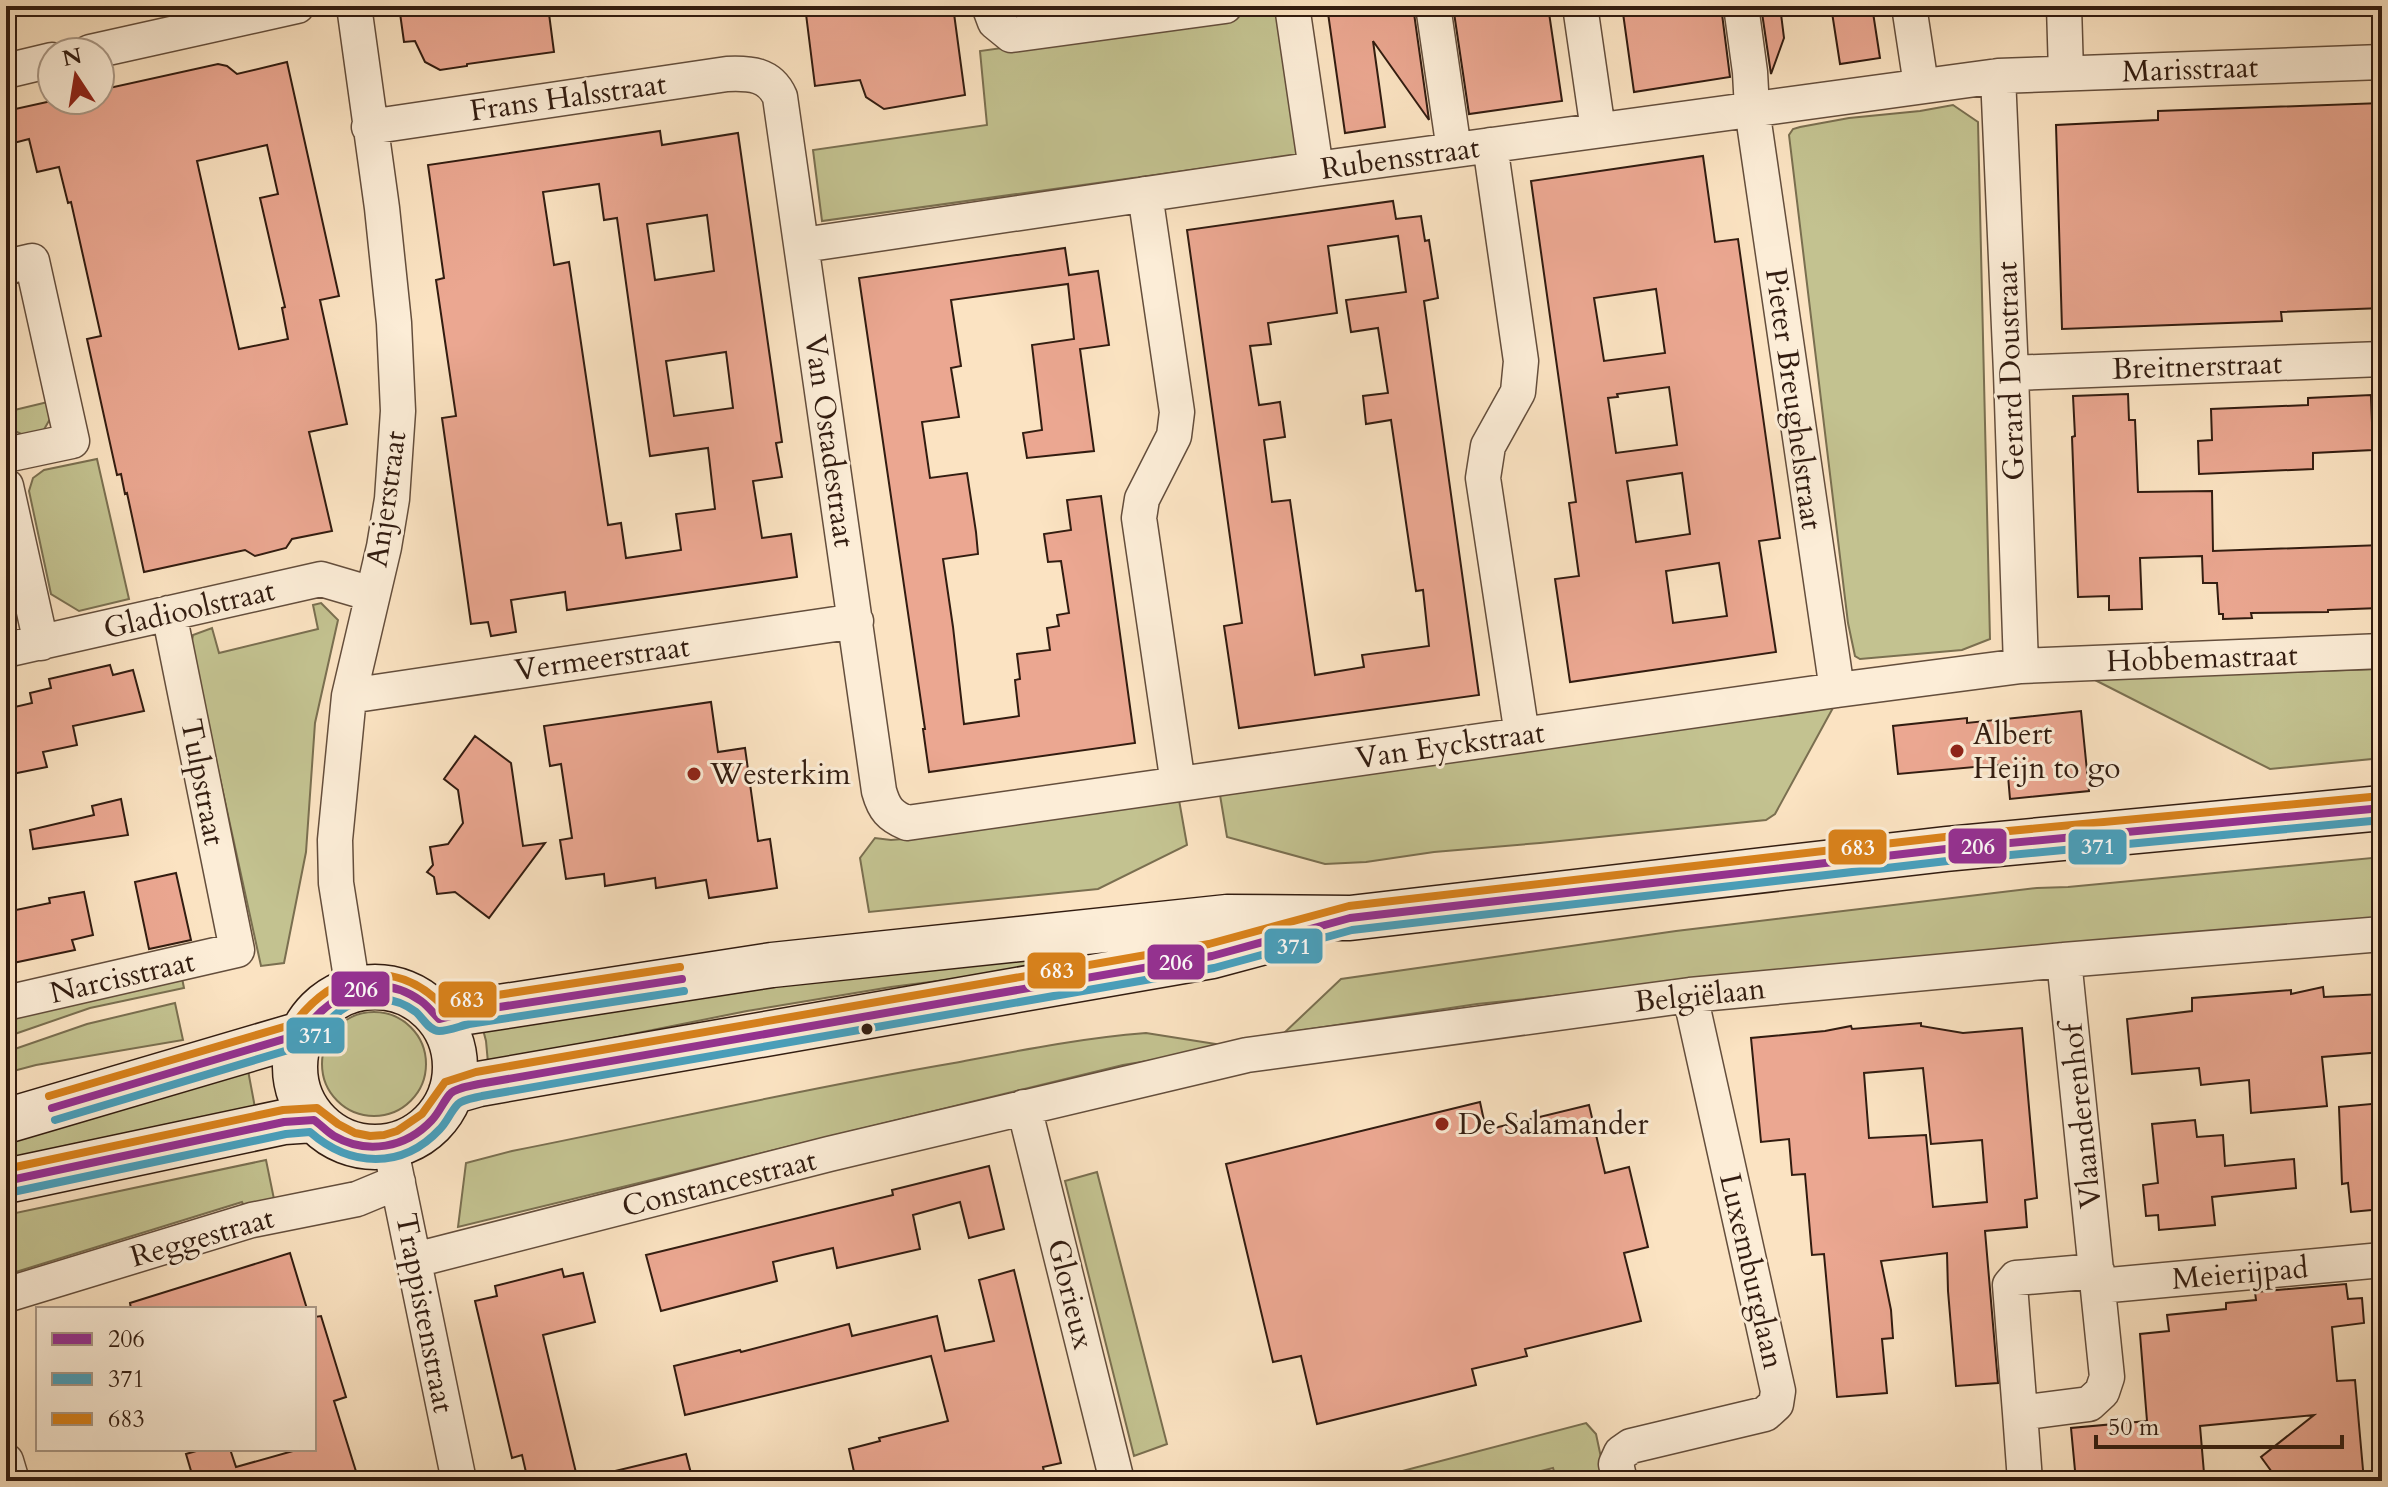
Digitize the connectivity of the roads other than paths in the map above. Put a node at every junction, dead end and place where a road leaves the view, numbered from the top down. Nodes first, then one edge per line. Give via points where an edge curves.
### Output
1 (297, 6) edge
2 (354, 6) edge
3 (989, 6) edge
4 (1225, 6) edge
5 (1292, 6) edge
6 (1433, 6) edge
7 (1580, 6) edge
8 (1741, 6) edge
9 (1909, 6) edge
10 (2064, 6) edge
11 (116, 46) edge
12 (2382, 62) edge
13 (36, 64) edge
14 (6, 71) edge
15 (2066, 73) junction
16 (1998, 76) junction
17 (767, 79) joint
18 (1921, 85) junction
19 (1752, 109) junction
20 (369, 127) junction
21 (1598, 130) junction
22 (1490, 145) junction
23 (1454, 150) junction
24 (1316, 169) junction
25 (1145, 194) junction
26 (803, 245) junction
27 (6, 267) edge
28 (2382, 359) edge
29 (2011, 373) junction
30 (6, 455) edge
31 (6, 486) edge
32 (372, 594) junction
33 (169, 613) junction
34 (856, 621) junction
35 (41, 643) junction
36 (6, 650) edge
37 (2382, 651) edge
38 (2021, 666) junction
39 (1837, 690) junction
40 (349, 696) junction
41 (1522, 735) junction
42 (1178, 784) junction
43 (883, 808) joint
44 (2382, 808) edge
45 (1350, 918) junction
46 (2382, 934) edge
47 (237, 950) joint
48 (2064, 960) junction
49 (353, 990) junction
50 (1690, 995) junction
51 (6, 1003) edge
52 (439, 1019) junction
53 (301, 1034) junction
54 (451, 1092) junction
55 (1024, 1107) junction
56 (314, 1120) junction
57 (6, 1121) edge
58 (394, 1163) junction
59 (6, 1181) edge
60 (415, 1260) junction
61 (2382, 1260) edge
62 (2098, 1278) junction
63 (6, 1295) edge
64 (2020, 1413) junction
65 (6, 1461) edge
66 (12, 1481) edge
67 (459, 1481) edge
68 (1117, 1481) edge
69 (1620, 1481) edge
70 (2025, 1481) edge

1 - 11 street
2 - 20 street, Anjerstraat
3 - 4 street via 995,22 1011,35
5 - 24 street
6 - 23 street
7 - 21 street
8 - 19 street, Pieter Breughelstraat
9 - 18 street
10 - 15 street
12 - 15 street, Marisstraat
13 - 14 street
15 - 16 street, Marisstraat
16 - 18 street, Rubensstraat
16 - 29 street, Gerard Doustraat
17 - 20 street, Frans Halsstraat via 727,74
17 - 26 street, Van Ostadestraat via 780,97
18 - 19 street, Rubensstraat
19 - 21 street, Rubensstraat
19 - 39 street, Pieter Breughelstraat
20 - 32 street, Anjerstraat via 394,323 398,411 392,499
21 - 22 street, Rubensstraat
22 - 23 street, Rubensstraat
22 - 41 street via 1521,361 1518,392 1488,446 1483,478
23 - 24 street, Rubensstraat
24 - 25 street, Rubensstraat
25 - 26 street, Rubensstraat
25 - 42 street via 1177,412 1174,436 1142,499 1139,518
26 - 34 street, Van Ostadestraat
27 - 30 street via 32,261 72,441
28 - 29 street, Breitnerstraat
29 - 38 street, Gerard Doustraat
31 - 35 street
32 - 33 street, Gladioolstraat via 321,579
32 - 40 street, Anjerstraat
33 - 35 street, Gladioolstraat
33 - 47 street, Tulpstraat
34 - 40 street, Vermeerstraat
34 - 43 street, Van Ostadestraat
35 - 36 street, Gladioolstraat
37 - 38 street, Hobbemastraat
38 - 39 street, Van Eyckstraat
39 - 41 street, Van Eyckstraat
40 - 49 street, Anjerstraat via 335,840 336,883
41 - 42 street, Van Eyckstraat
42 - 43 street, Van Eyckstraat via 907,823
44 - 45 main road via 1946,849
45 - 52 main road via 1227,917 772,965
45 - 54 main road via 1212,956
46 - 48 street, Belgiëlaan
47 - 51 street, Narcisstraat
48 - 50 street, Belgiëlaan
48 - 62 street, Vlaanderenhof
49 - 52 main road via 372,987 407,994
49 - 53 main road via 331,1000
50 - 55 street, Belgiëlaan via 1247,1055
50 - 69 street, Luxemburglaan via 1778,1391 1776,1404 1765,1414 1631,1446 1616,1464
52 - 54 main road via 454,1057
53 - 56 main road via 295,1081
53 - 57 main road
54 - 58 main road via 443,1109
55 - 60 street, Constancestraat
55 - 68 street, Glorieux
56 - 58 main road via 335,1137 373,1147
56 - 59 main road via 271,1124
58 - 60 street, Trappistenstraat
58 - 63 street, Reggestraat via 357,1199 252,1220
60 - 67 street, Trappistenstraat
61 - 62 street, Meierijpad
62 - 64 street, Vlaanderenhof via 2107,1377 2102,1392 2089,1404
62 - 64 street via 2016,1278 2010,1285
64 - 70 street
65 - 66 street

